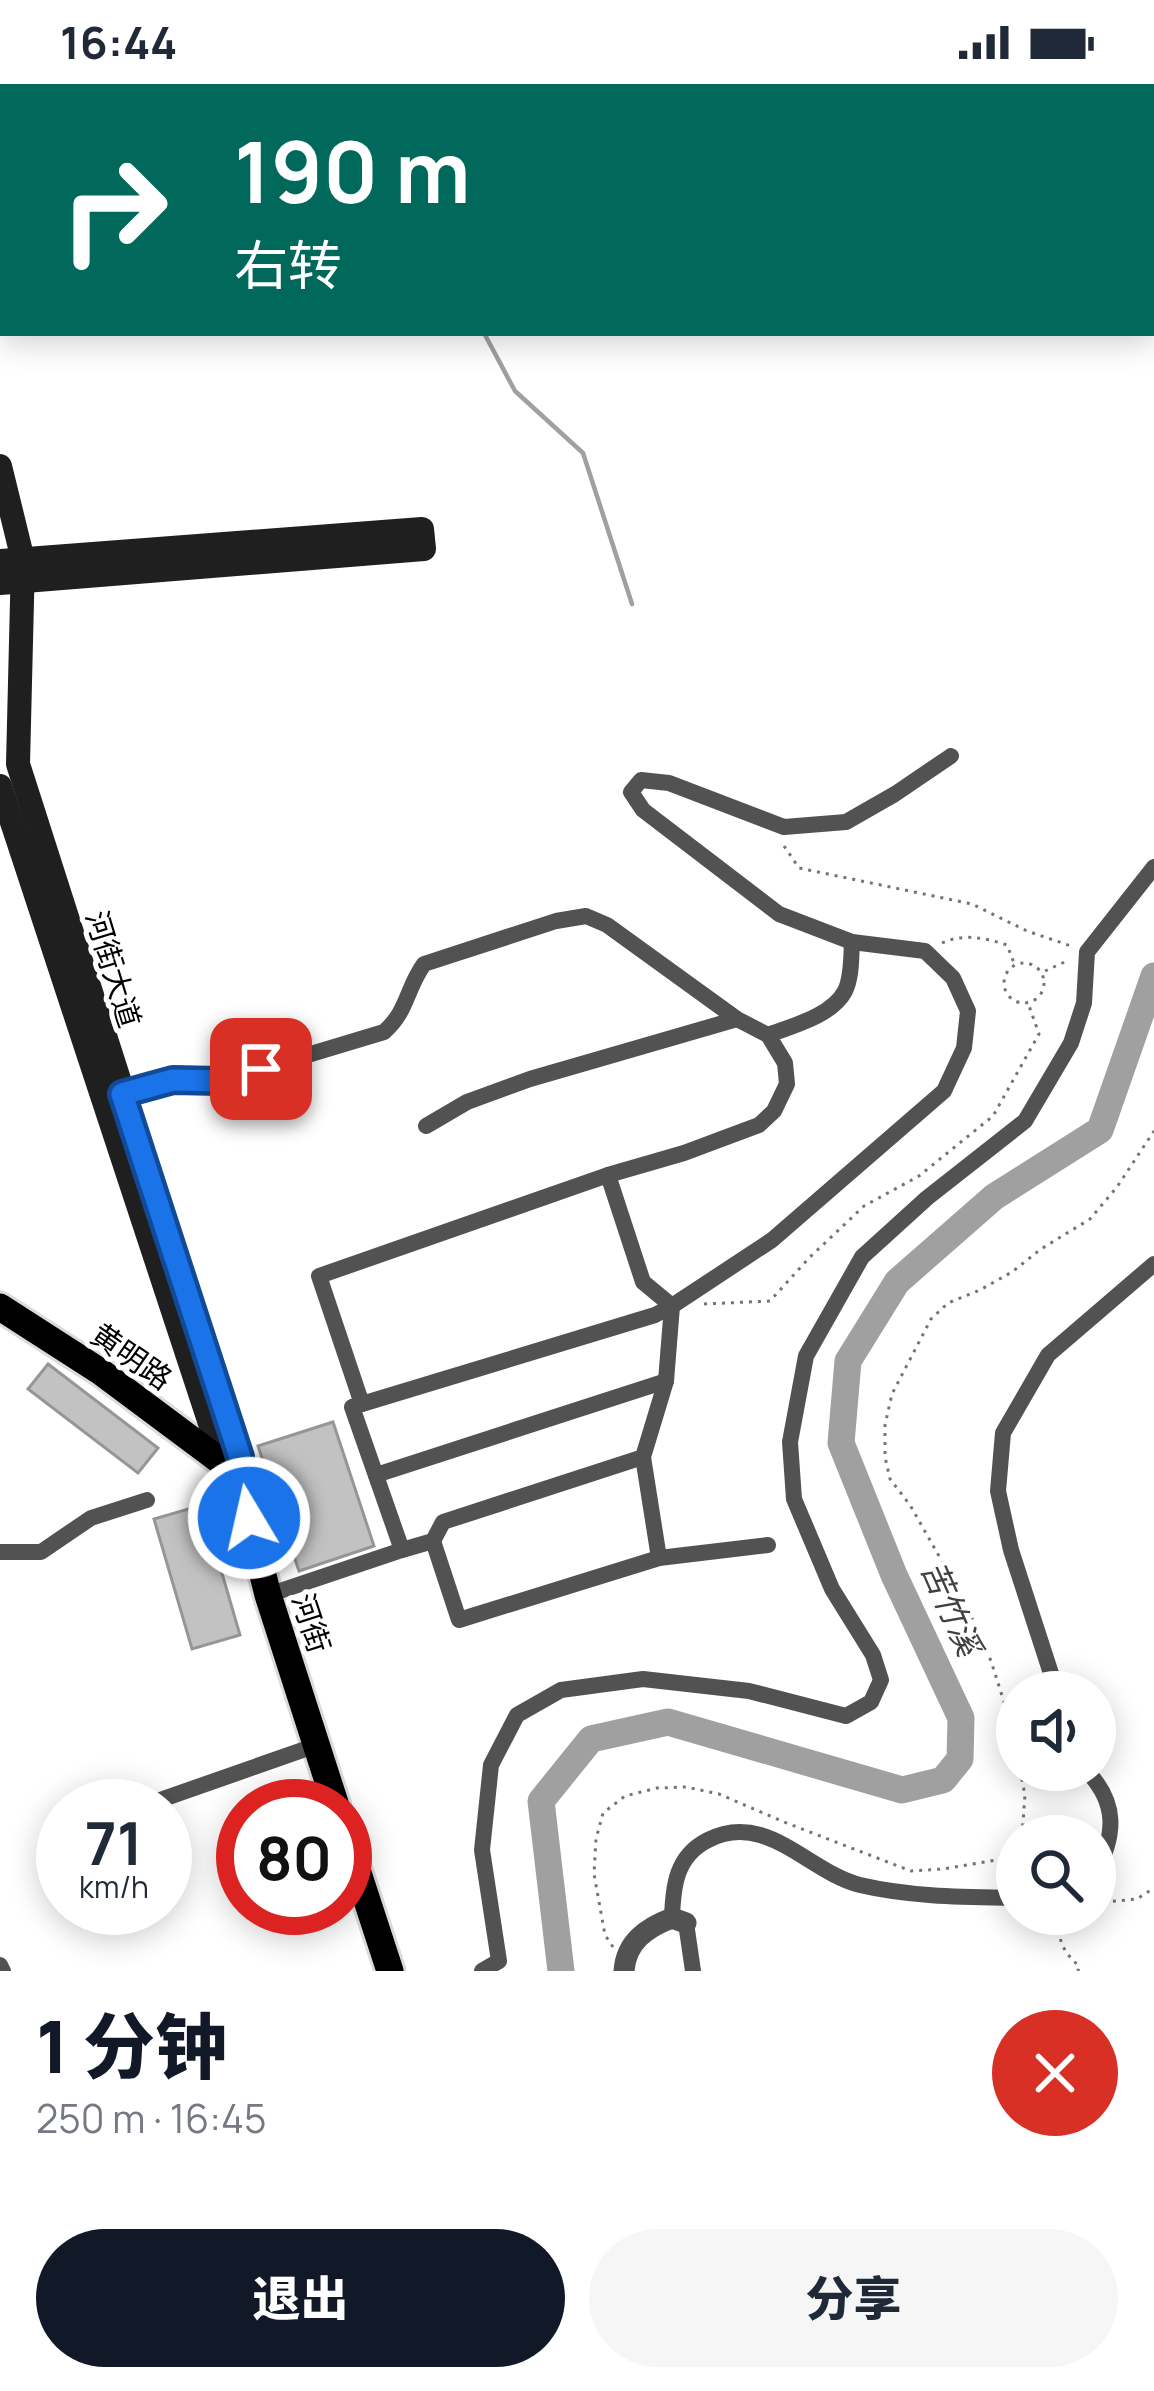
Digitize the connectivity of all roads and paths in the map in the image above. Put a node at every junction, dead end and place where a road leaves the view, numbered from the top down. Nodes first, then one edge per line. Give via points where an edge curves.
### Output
1 (0, 466) edge
2 (11, 572) edge
3 (951, 756) dead end
4 (0, 786) edge
5 (784, 826) junction
6 (1154, 867) edge
7 (852, 942) junction
8 (925, 952) junction
9 (1087, 952) junction
10 (1015, 964) junction
11 (1041, 972) junction
12 (1028, 1003) junction
13 (737, 1019) junction
14 (768, 1036) junction
15 (122, 1094) junction
16 (426, 1126) dead end
17 (1154, 1131) edge
18 (608, 1175) junction
19 (1154, 1264) edge
20 (672, 1306) junction
21 (0, 1307) edge
22 (667, 1381) junction
23 (362, 1404) junction
24 (644, 1457) junction
25 (231, 1471) junction
26 (376, 1475) junction
27 (147, 1500) dead end
28 (433, 1540) junction
29 (768, 1545) dead end
30 (402, 1550) junction
31 (0, 1552) edge
32 (659, 1558) junction
33 (268, 1595) junction
34 (1050, 1671) edge
35 (996, 1677) edge
36 (317, 1745) junction
37 (328, 1779) edge
38 (192, 1789) edge
39 (1154, 1888) edge
40 (996, 1897) edge
41 (1116, 1901) edge
42 (372, 1916) edge
43 (679, 1921) junction
44 (1060, 1935) edge
45 (390, 1971) edge
46 (482, 1971) edge
47 (624, 1971) edge
48 (693, 1971) edge
49 (1078, 1971) edge

1 - 2 main road, 河街大道
2 - 2 main road via 424,549 422,529
2 - 15 main road, 河街大道 via 19,764
3 - 5 street via 846,822
4 - 25 main road, 河街大道
5 - 7 street via 669,783 641,779 631,792 643,810 779,914
5 - 9 path via 783,843 799,868 972,904
6 - 9 street
7 - 8 street
7 - 14 street via 844,994 815,1018
8 - 10 path via 981,937 1007,945
8 - 20 street via 953,978 968,1011 964,1048 944,1091 772,1240
9 - 11 path
9 - 46 street via 1071,1043 1025,1121 862,1256 806,1356 790,1442 794,1498 832,1588 873,1655 881,1680 871,1702 846,1716 749,1690 643,1679 561,1690 517,1715 491,1765 482,1850 499,1961
10 - 11 path
10 - 12 path via 1006,993
11 - 12 path via 1043,991
12 - 20 path via 1039,1034 993,1116 920,1177 864,1206 770,1301
13 - 14 street
13 - 15 street via 586,916 424,964 399,1019 384,1032 220,1081 173,1080
13 - 16 street via 530,1079
14 - 18 street via 787,1084 759,1125
15 - 25 main road, 河街大道 via 240,1457
17 - 35 path via 1090,1219 932,1319 892,1394 885,1425 890,1479 964,1600
18 - 20 street via 643,1282
18 - 23 street via 319,1276
19 - 34 street via 1048,1355 1003,1433 998,1491
20 - 22 street
20 - 23 street
21 - 25 highway, 黄明路
22 - 24 street
22 - 26 street
23 - 26 street via 352,1407
24 - 28 street via 443,1522
24 - 32 street
25 - 33 highway, 河街
26 - 30 street
27 - 31 street via 92,1518 40,1552
28 - 30 street
28 - 32 street via 459,1620
29 - 32 street
30 - 33 street
33 - 36 highway, 河街
36 - 37 highway, 河街
36 - 38 street
39 - 41 path
40 - 43 street via 855,1884 742,1830 687,1853 673,1885
42 - 45 highway
43 - 47 street via 646,1928
43 - 48 street
44 - 49 path

